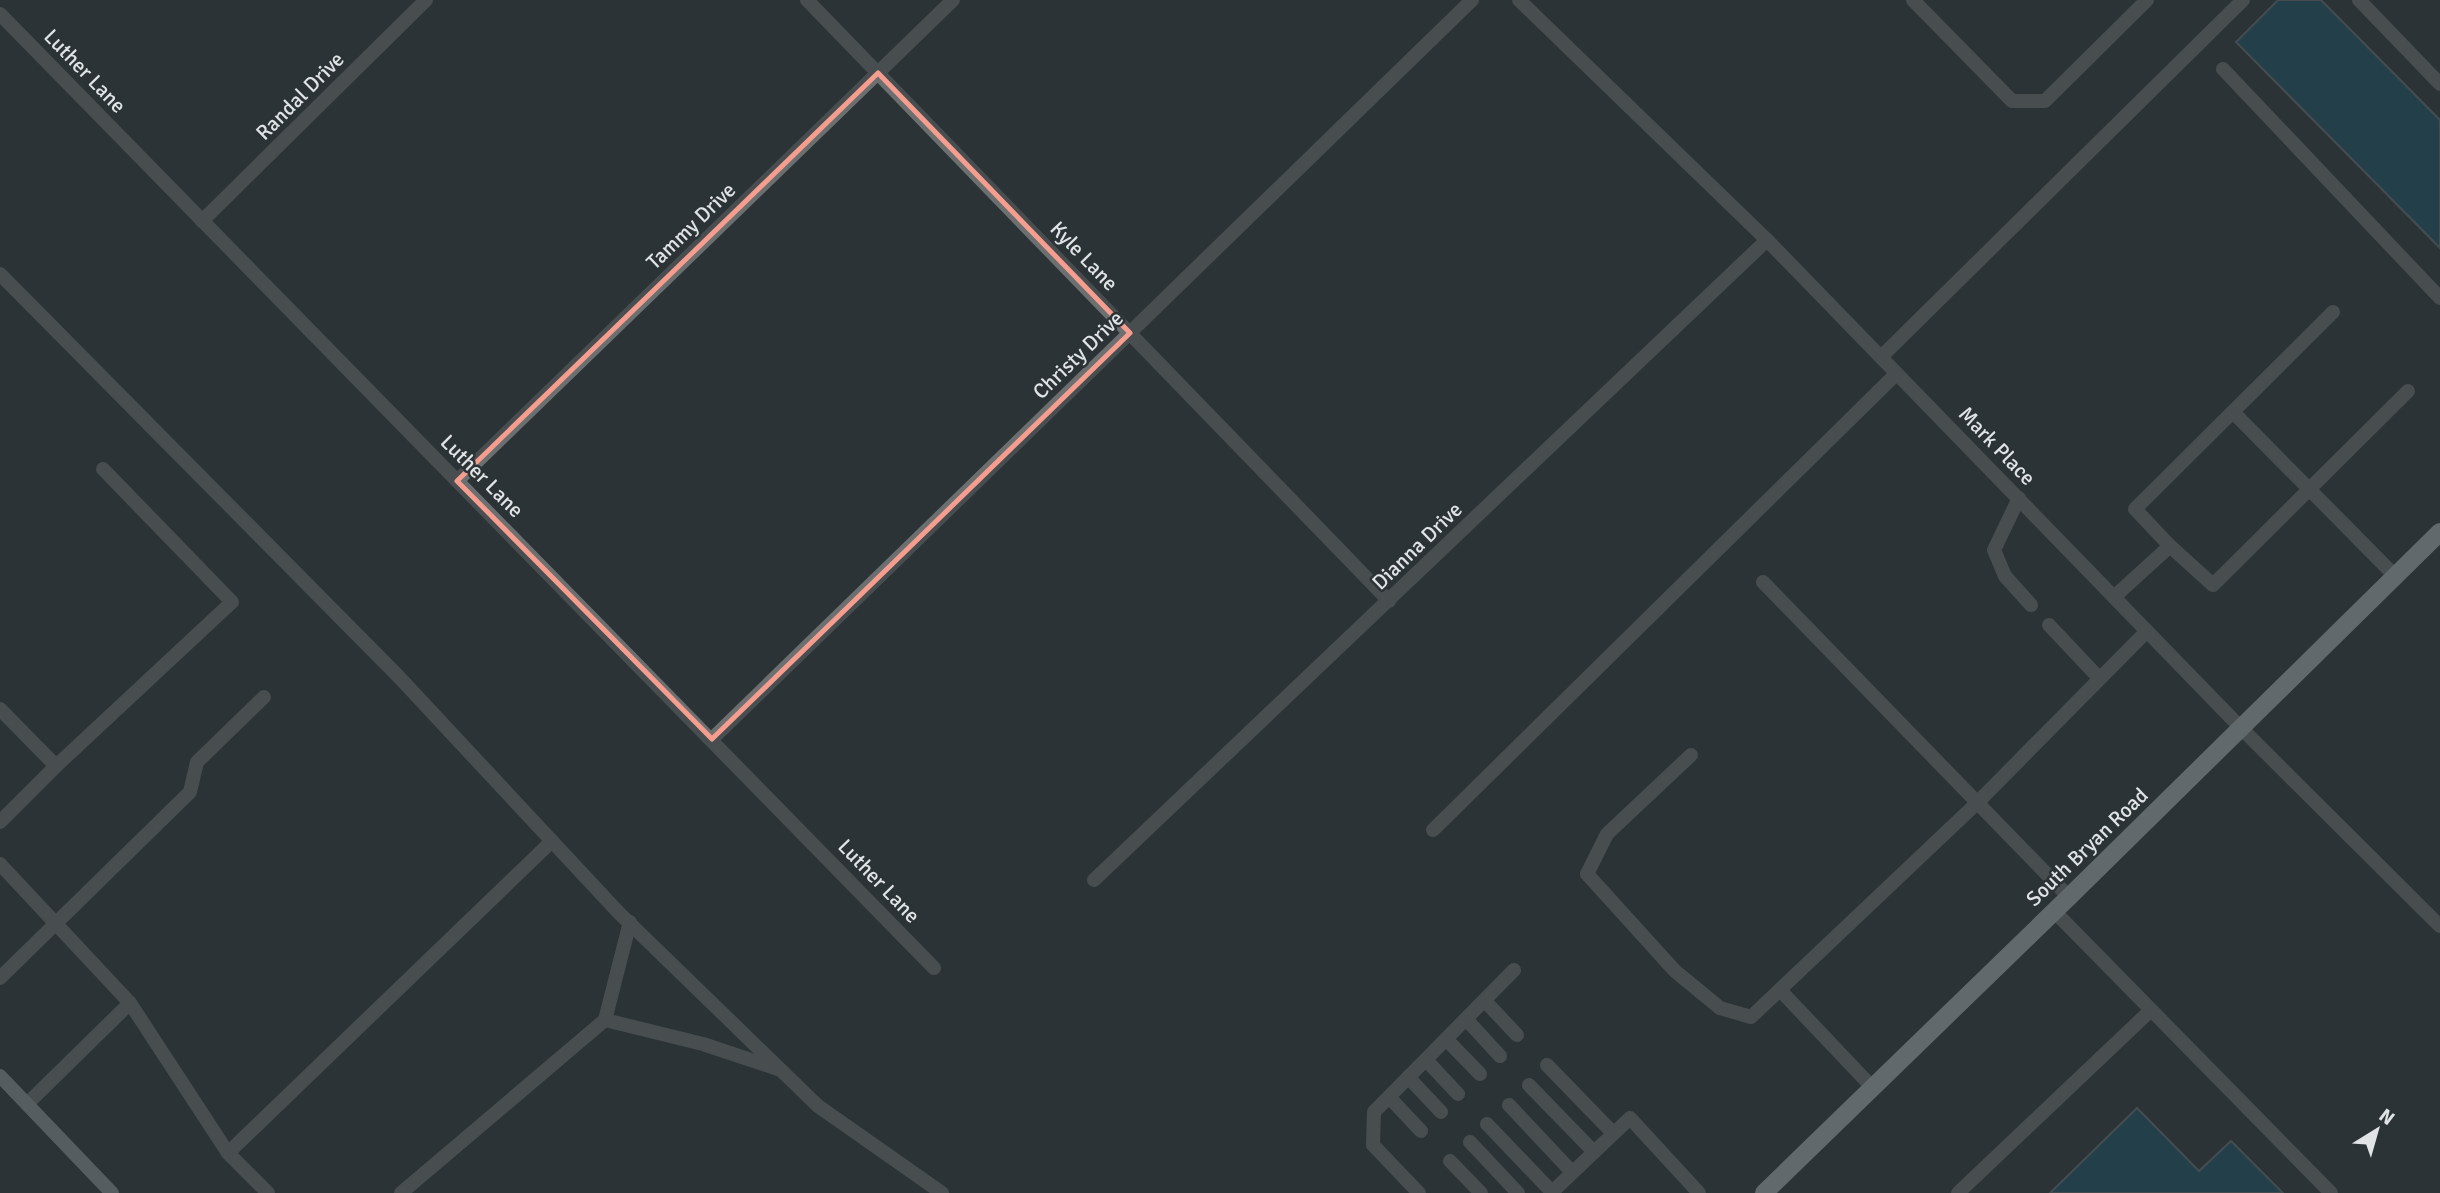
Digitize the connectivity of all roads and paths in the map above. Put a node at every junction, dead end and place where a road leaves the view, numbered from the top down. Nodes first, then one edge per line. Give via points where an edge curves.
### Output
1 (426, 0) edge
2 (807, 0) edge
3 (953, 0) edge
4 (1472, 0) edge
5 (1519, 0) edge
6 (1913, 0) edge
7 (2147, 0) edge
8 (2243, 0) edge
9 (2359, 0) edge
10 (0, 14) edge
11 (2222, 69) dead end
12 (878, 73) junction
13 (2440, 84) edge
14 (202, 221) junction
15 (1767, 240) junction
16 (0, 274) edge
17 (2440, 298) edge
18 (2333, 312) dead end
19 (1130, 333) junction
20 (1881, 357) junction
21 (1896, 373) junction
22 (2408, 391) dead end
23 (2233, 412) junction
24 (103, 469) dead end
25 (457, 481) junction
26 (2310, 488) junction
27 (2018, 498) junction
28 (2440, 532) edge
29 (2170, 545) junction
30 (2395, 576) junction
31 (1763, 582) dead end
32 (2114, 597) junction
33 (1390, 601) junction
34 (2031, 605) dead end
35 (2049, 625) dead end
36 (2147, 631) junction
37 (2099, 678) junction
38 (264, 698) dead end
39 (0, 709) edge
40 (2241, 728) junction
41 (712, 739) junction
42 (1691, 755) dead end
43 (55, 766) junction
44 (1977, 803) junction
45 (0, 822) edge
46 (1433, 830) dead end
47 (552, 841) junction
48 (0, 864) edge
49 (1094, 880) dead end
50 (2069, 897) junction
51 (2054, 911) junction
52 (629, 922) junction
53 (55, 925) junction
54 (2440, 926) edge
55 (934, 968) dead end
56 (1514, 970) dead end
57 (0, 978) edge
58 (1780, 990) junction
59 (1485, 1001) junction
60 (130, 1003) junction
61 (2151, 1010) junction
62 (1466, 1019) junction
63 (605, 1020) junction
64 (1517, 1035) dead end
65 (1446, 1040) junction
66 (1500, 1056) dead end
67 (1426, 1060) junction
68 (1547, 1065) dead end
69 (782, 1070) junction
70 (1480, 1074) dead end
71 (0, 1076) edge
72 (1408, 1077) junction
73 (1529, 1085) dead end
74 (1872, 1087) junction
75 (1458, 1094) dead end
76 (1389, 1097) junction
77 (27, 1104) junction
78 (1508, 1105) dead end
79 (1441, 1112) dead end
80 (1488, 1125) dead end
81 (1421, 1131) dead end
82 (1613, 1133) junction
83 (1470, 1142) dead end
84 (1594, 1152) junction
85 (228, 1153) junction
86 (1450, 1161) dead end
87 (1572, 1172) junction
88 (112, 1193) edge
89 (268, 1193) edge
90 (401, 1193) edge
91 (942, 1193) edge
92 (1419, 1193) edge
93 (1481, 1193) edge
94 (1518, 1193) edge
95 (1551, 1193) edge
96 (1699, 1193) edge
97 (1764, 1193) edge
98 (1958, 1193) edge
99 (2331, 1193) edge

1 - 14 street, Randal Drive
2 - 12 street, Kyle Lane
3 - 12 street, Tammy Drive
4 - 19 street, Christy Drive
5 - 15 street, Mark Place
6 - 7 street via 2012,101 2045,101
8 - 20 street
9 - 13 street
10 - 14 street, Luther Lane
11 - 17 street
12 - 19 street, Kyle Lane
12 - 25 street, Tammy Drive
14 - 25 street, Luther Lane
15 - 20 street, Mark Place
15 - 33 street, Dianna Drive
16 - 47 street via 399,677
18 - 23 street
19 - 33 street, Kyle Lane
19 - 41 street, Christy Drive
20 - 21 street, Mark Place
21 - 27 street, Mark Place
21 - 46 street
22 - 26 street
23 - 26 street
23 - 29 street via 2135,509
24 - 43 street via 232,601
25 - 41 street, Luther Lane
26 - 29 street via 2213,585
26 - 30 street
27 - 32 street, Mark Place
27 - 34 street via 1994,550 2005,576
28 - 30 main road, South Bryan Road
29 - 32 street
30 - 40 main road, South Bryan Road
31 - 44 street
32 - 36 street, Mark Place
33 - 49 street, Dianna Drive
35 - 37 street
36 - 37 street
36 - 40 street, Mark Place
37 - 44 street
38 - 53 street via 197,762 190,792
39 - 43 street
40 - 50 main road, South Bryan Road
40 - 54 street, Mark Place
41 - 55 street, Luther Lane
42 - 58 street via 1607,834 1587,874 1675,971 1720,1008 1751,1017
43 - 45 street
44 - 50 street
44 - 58 street
47 - 52 street
47 - 85 street
48 - 53 street
50 - 51 main road, South Bryan Road
51 - 61 street
51 - 74 main road, South Bryan Road
52 - 63 street
52 - 69 street
53 - 57 street
53 - 60 street
56 - 59 street
58 - 74 street
59 - 62 street
59 - 64 street
60 - 77 street
60 - 85 street
61 - 98 street
61 - 99 street
62 - 65 street
62 - 66 street
63 - 69 street via 703,1044
63 - 90 street
65 - 67 street
65 - 70 street
67 - 72 street
67 - 75 street
68 - 82 street
69 - 91 street via 818,1106
71 - 77 main road
72 - 76 street
72 - 79 street
73 - 84 street
74 - 97 main road, South Bryan Road
76 - 81 street
76 - 92 street via 1374,1112 1373,1145
77 - 88 main road
78 - 87 street
80 - 95 street
82 - 84 street
82 - 96 street via 1630,1118
83 - 94 street
84 - 87 street
85 - 89 street
86 - 93 street
87 - 95 street

